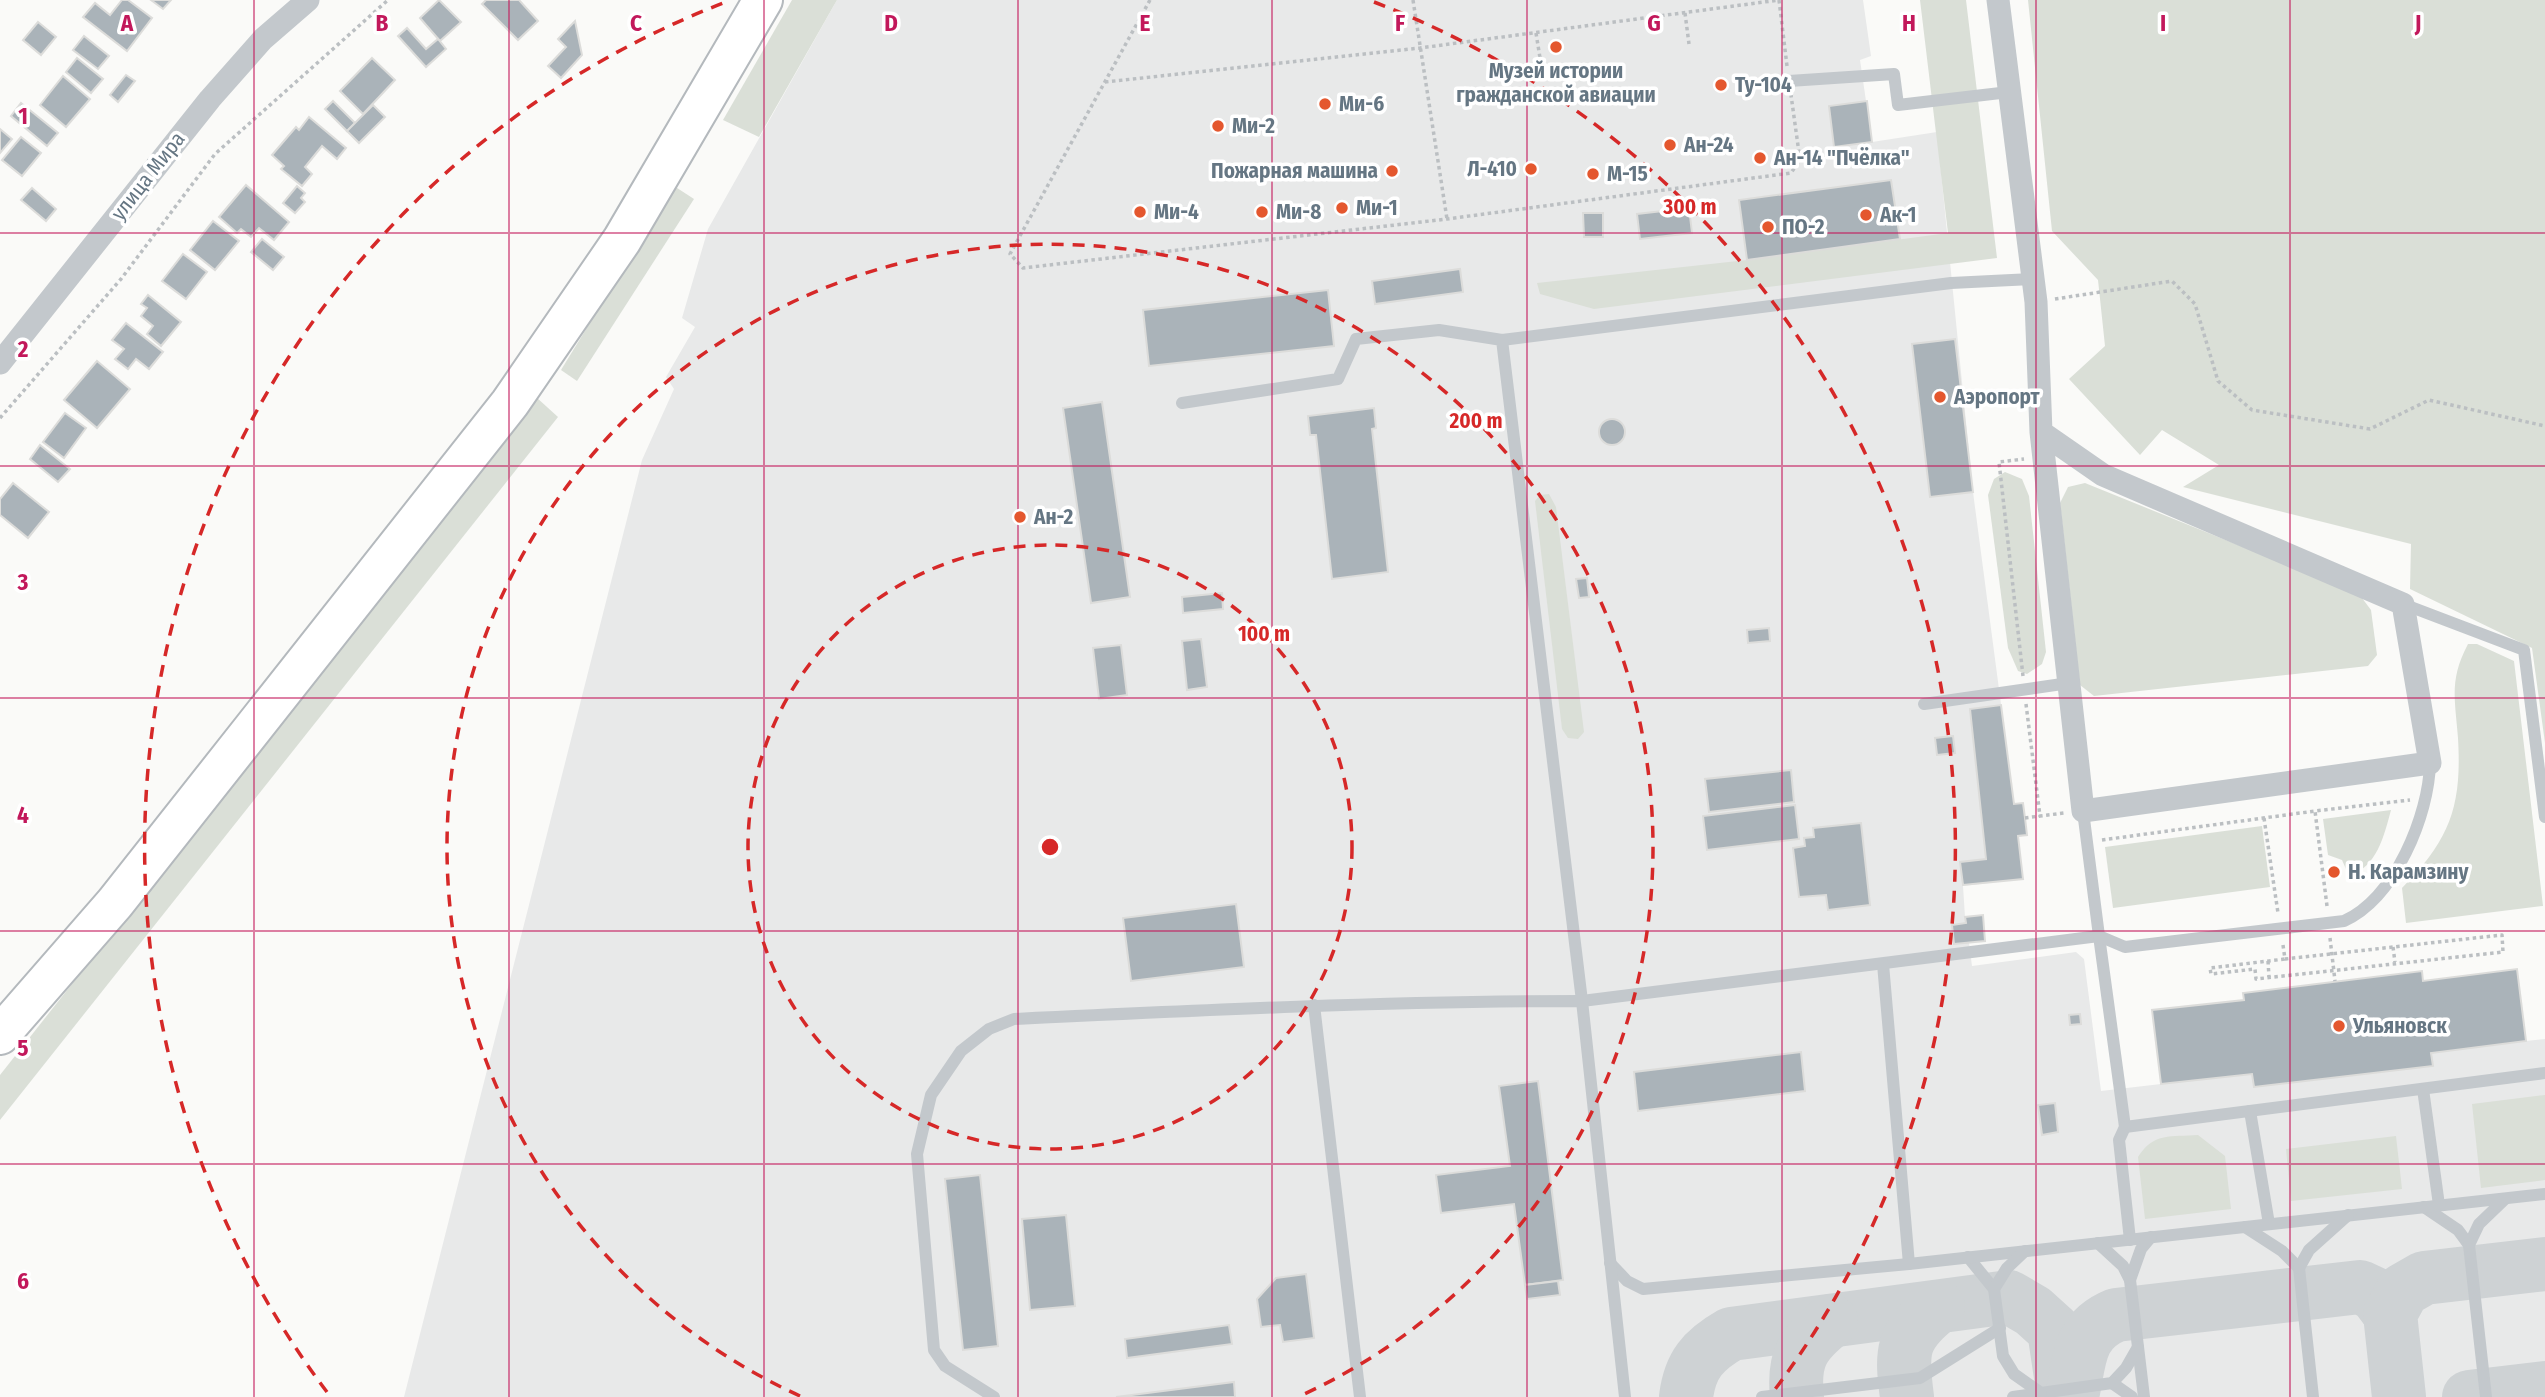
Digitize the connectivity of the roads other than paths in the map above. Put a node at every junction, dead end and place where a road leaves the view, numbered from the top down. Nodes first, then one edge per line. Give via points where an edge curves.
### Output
1 (309, 0) edge
2 (738, 0) edge
3 (763, 0) edge
4 (1998, 0) edge
5 (1789, 81) road end
6 (2009, 92) junction
7 (2032, 279) junction
8 (1502, 340) junction
9 (0, 363) edge
10 (1182, 402) dead end
11 (2041, 432) junction
12 (2403, 604) junction
13 (2069, 683) junction
14 (1924, 704) dead end
15 (2430, 763) junction
16 (2083, 811) junction
17 (2545, 817) edge
18 (2099, 936) junction
19 (1883, 964) junction
20 (1582, 1001) junction
21 (1314, 1005) junction
22 (0, 1021) edge
23 (0, 1035) edge
24 (2545, 1073) edge
25 (2423, 1089) junction
26 (2250, 1111) junction
27 (2125, 1126) junction
28 (2545, 1194) edge
29 (2507, 1198) junction
30 (2439, 1205) junction
31 (2424, 1207) junction
32 (2348, 1215) junction
33 (2269, 1224) junction
34 (2245, 1227) junction
35 (2151, 1237) junction
36 (2130, 1240) junction
37 (2098, 1243) junction
38 (2469, 1245) junction
39 (2025, 1251) junction
40 (1968, 1257) junction
41 (1609, 1263) junction
42 (1909, 1264) junction
43 (2299, 1269) junction
44 (2130, 1280) junction
45 (1994, 1289) junction
46 (2000, 1328) junction
47 (1981, 1340) junction
48 (2138, 1347) junction
49 (2003, 1356) junction
50 (2112, 1383) junction
51 (2041, 1393) junction
52 (993, 1397) edge
53 (1360, 1397) edge
54 (1625, 1397) edge
55 (1762, 1397) edge
56 (2013, 1397) edge
57 (2132, 1397) edge
58 (2144, 1397) edge
59 (2314, 1397) edge
60 (2486, 1397) edge

1 - 9 street, улица Мира via 263,38 210,99
2 - 22 highway via 673,113 526,338 354,564 97,886
3 - 23 highway via 622,240 510,403 115,904
4 - 6 street
5 - 6 lane via 1894,74 1898,106
6 - 7 street
7 - 8 lane via 1951,283
7 - 11 street
8 - 10 lane via 1439,330 1356,339 1338,379
8 - 20 lane
11 - 12 street via 2103,475
11 - 13 street
12 - 15 street
12 - 17 lane via 2524,650
13 - 14 lane
13 - 16 street
15 - 16 street
15 - 18 lane via 2427,798 2409,844 2378,895 2351,918 2125,947
16 - 18 lane
18 - 19 lane
18 - 27 lane
19 - 20 lane
19 - 42 lane
20 - 21 lane
20 - 41 lane
21 - 52 lane via 1014,1019 989,1029 961,1051 931,1095 917,1154 934,1350 945,1366
21 - 53 lane
24 - 25 lane
25 - 26 lane
25 - 30 lane
26 - 27 lane
26 - 33 lane
27 - 36 lane via 2119,1140
28 - 29 lane
29 - 30 lane
29 - 38 lane via 2479,1224
30 - 31 lane
31 - 32 lane
31 - 38 lane via 2458,1230
32 - 33 lane
32 - 43 lane via 2309,1250
33 - 34 lane
34 - 35 lane
34 - 43 lane via 2282,1251
35 - 36 lane
35 - 44 lane
36 - 37 lane
37 - 39 lane
37 - 44 lane via 2123,1266
38 - 60 lane
39 - 40 lane
39 - 45 lane
40 - 42 lane
40 - 45 lane
41 - 42 lane via 1627,1282 1643,1289
41 - 54 lane
43 - 59 lane
44 - 48 lane
45 - 46 lane
46 - 47 lane
46 - 49 lane
47 - 49 lane via 1993,1344
47 - 55 lane via 1920,1378
48 - 50 lane
48 - 58 lane
49 - 51 lane via 2014,1374
50 - 51 lane
50 - 57 lane
51 - 56 lane

